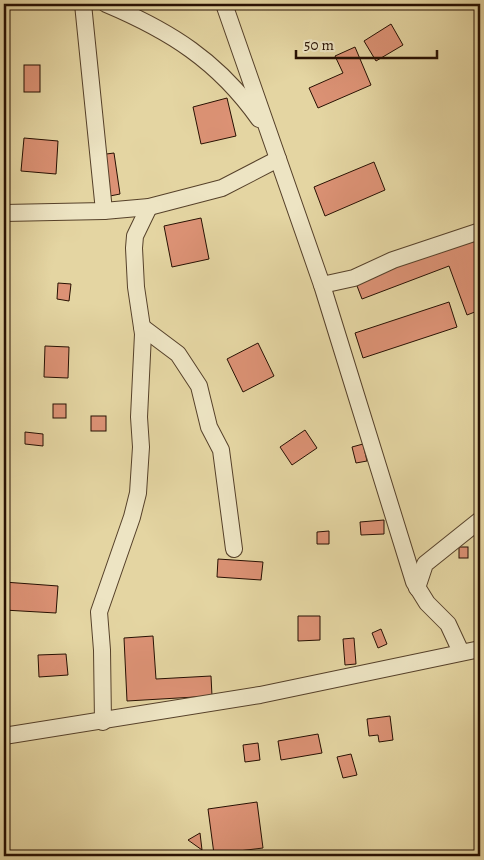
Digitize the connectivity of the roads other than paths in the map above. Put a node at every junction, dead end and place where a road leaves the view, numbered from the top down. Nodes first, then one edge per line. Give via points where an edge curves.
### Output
1 (84, 4) edge
2 (106, 4) edge
3 (224, 4) edge
4 (269, 133) junction
5 (278, 159) junction
6 (149, 207) junction
7 (4, 212) edge
8 (104, 212) junction
9 (480, 231) edge
10 (322, 285) junction
11 (142, 327) junction
12 (480, 520) edge
13 (234, 549) dead end
14 (417, 588) junction
15 (480, 649) edge
16 (461, 652) junction
17 (103, 722) junction
18 (4, 736) edge

1 - 8 street
2 - 4 street via 149,22 212,65 250,106
3 - 4 street
4 - 5 street
5 - 6 street via 222,188
5 - 10 street
6 - 8 street
6 - 11 street via 135,236 134,248
7 - 8 street
9 - 10 street via 393,260 354,278
10 - 14 street
11 - 13 street via 178,354 199,386 209,427 220,450
11 - 17 street via 138,493 99,612
12 - 14 street via 424,564
14 - 16 street via 448,624
15 - 16 street
16 - 17 street via 260,695
17 - 18 street

